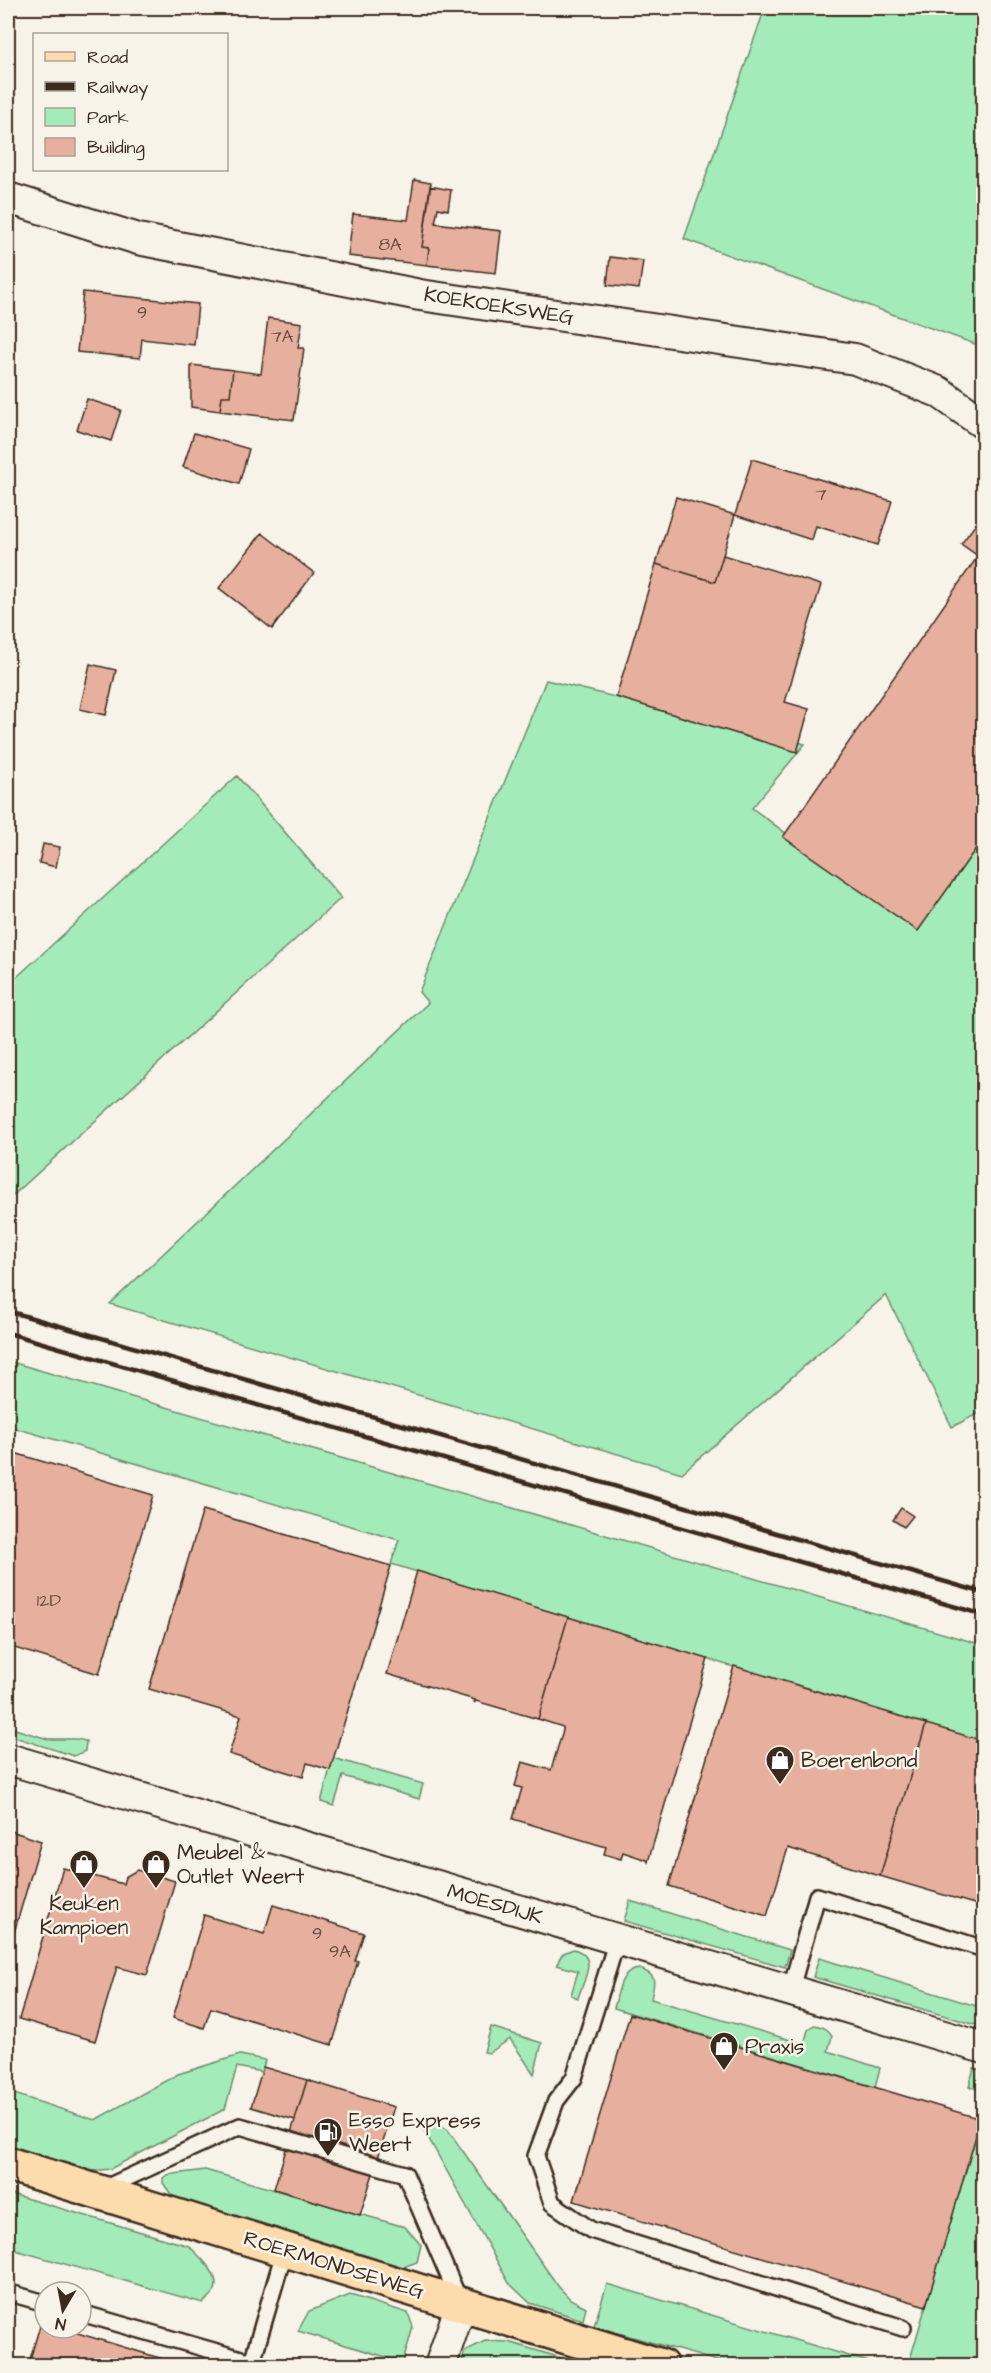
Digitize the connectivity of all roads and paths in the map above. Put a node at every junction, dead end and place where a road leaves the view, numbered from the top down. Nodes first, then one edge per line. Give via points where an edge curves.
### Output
1 (8, 198) edge
2 (984, 424) edge
3 (8, 1759) edge
4 (617, 1940) junction
5 (984, 1950) edge
6 (790, 1992) junction
7 (984, 2048) edge
8 (8, 2164) edge
9 (99, 2191) junction
10 (285, 2249) junction
11 (10, 2293) dead end
12 (33, 2300) edge
13 (461, 2305) junction
14 (93, 2316) edge
15 (903, 2328) dead end
16 (259, 2364) edge
17 (440, 2366) edge
18 (661, 2366) edge

1 - 2 street, KOEKOEKSWEG via 138,239 420,295 855,359 939,392
3 - 4 street, MOESDIJK
4 - 6 street, MOESDIJK
4 - 15 lane via 574,2078 556,2101 536,2156 552,2203 591,2230
5 - 6 lane via 817,1896
6 - 7 street, MOESDIJK
8 - 9 main road, ROERMONDSEWEG
9 - 10 main road, ROERMONDSEWEG
9 - 13 lane via 240,2126 405,2174
10 - 13 main road, ROERMONDSEWEG
10 - 16 lane
11 - 12 lane
13 - 17 street
13 - 18 main road, ROERMONDSEWEG
14 - 16 lane

